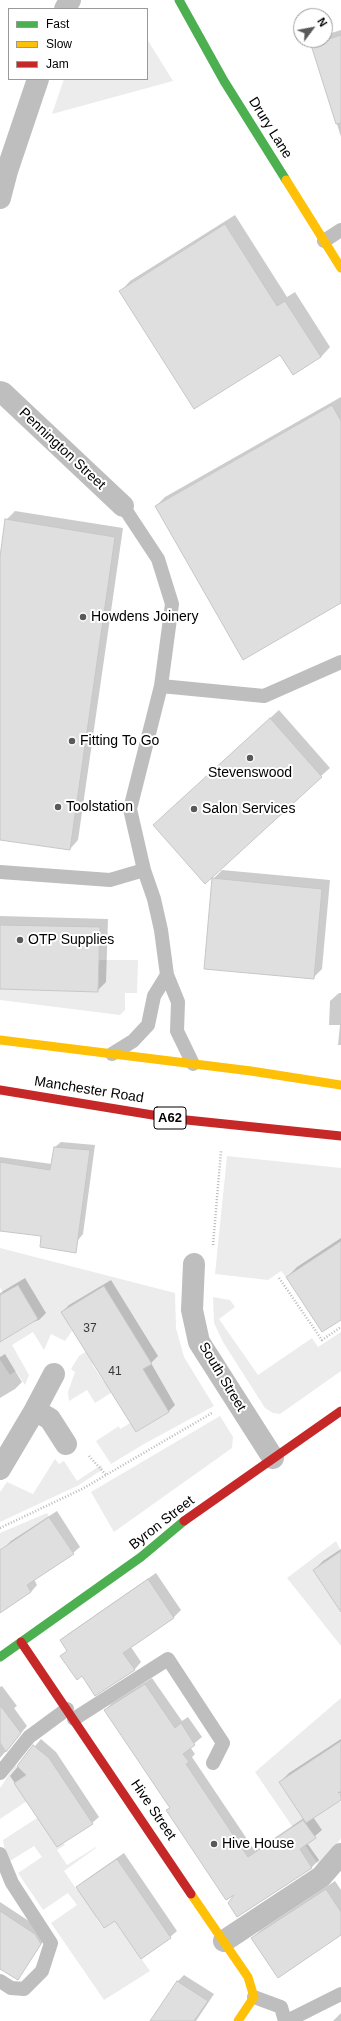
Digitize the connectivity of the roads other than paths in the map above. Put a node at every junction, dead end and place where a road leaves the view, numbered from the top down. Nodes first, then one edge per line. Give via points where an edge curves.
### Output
1 (179, 0) edge
2 (38, 80) edge
3 (0, 198) edge
4 (341, 230) edge
5 (324, 240) junction
6 (341, 268) edge
7 (0, 392) edge
8 (123, 506) joint
9 (341, 662) edge
10 (161, 686) junction
11 (144, 870) junction
12 (0, 872) edge
13 (167, 975) junction
14 (0, 1040) edge
15 (112, 1054) junction
16 (193, 1064) junction
17 (341, 1085) edge
18 (0, 1090) edge
19 (341, 1136) edge
20 (194, 1264) dead end
21 (54, 1374) dead end
22 (35, 1410) junction
23 (341, 1411) edge
24 (76, 1448) road end
25 (273, 1458) junction
26 (0, 1469) edge
27 (21, 1642) junction
28 (0, 1657) edge
29 (71, 1714) junction
30 (213, 1763) dead end
31 (0, 1774) edge
32 (0, 1854) edge
33 (341, 1854) edge
34 (224, 1941) junction
35 (0, 1981) edge
36 (341, 1994) edge
37 (254, 1997) junction
38 (238, 2021) edge
39 (286, 2021) edge

1 - 5 main road, Drury Lane via 224,81
2 - 3 street via 6,171
4 - 5 lane
5 - 6 main road, Drury Lane
7 - 8 street, Pennington Street
8 - 10 lane via 158,559 172,604
9 - 10 lane via 264,696
10 - 11 lane via 130,809
11 - 12 lane via 110,880
11 - 13 lane via 161,930
13 - 15 lane via 154,996 148,1025 133,1041
13 - 16 lane via 178,1002 177,1031
14 - 15 main road
15 - 16 main road
16 - 17 main road
18 - 19 main road, Manchester Road / A62 via 176,1119
20 - 25 street, South Street via 192,1310 199,1342
21 - 22 street
22 - 24 street via 50,1419
22 - 26 street
23 - 25 main road, Byron Street
25 - 27 main road, Byron Street via 179,1525 141,1557
27 - 28 main road, Byron Street
27 - 29 main road, Hive Street
29 - 30 lane via 168,1659 223,1743
29 - 31 lane via 29,1737
29 - 34 main road, Hive Street
32 - 35 lane via 12,1883 51,1943 42,1971 24,1989 11,1988
33 - 34 street via 321,1876
34 - 37 main road, Hive Street via 248,1977
36 - 39 lane
37 - 38 main road
37 - 39 lane via 281,2007

